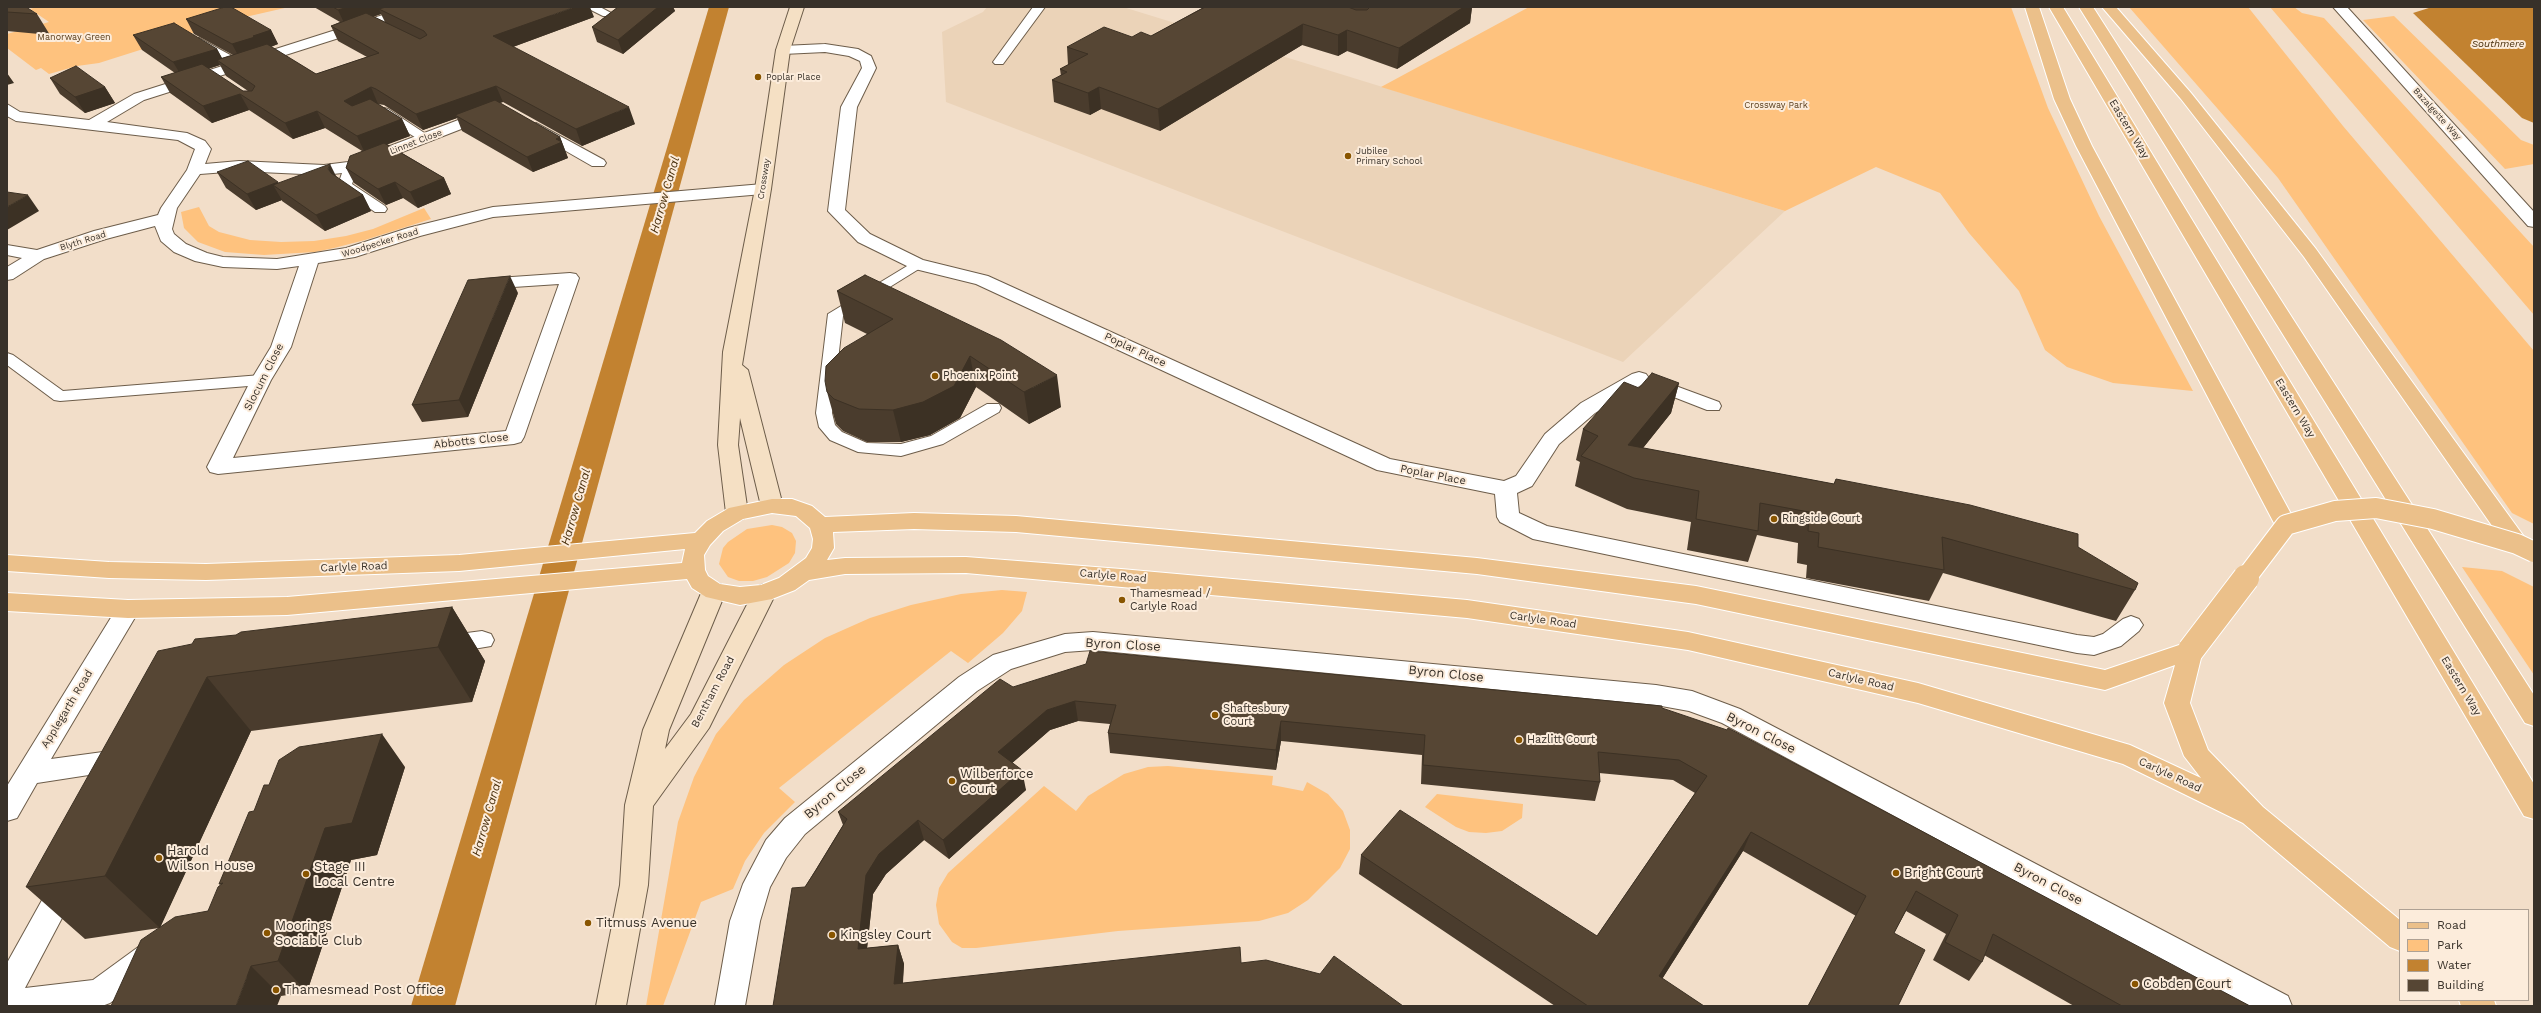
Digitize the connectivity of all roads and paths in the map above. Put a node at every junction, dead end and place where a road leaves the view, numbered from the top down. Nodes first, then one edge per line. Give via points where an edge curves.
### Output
1 (382, 7) edge
2 (422, 7) edge
3 (591, 7) edge
4 (797, 7) edge
5 (1039, 7) edge
6 (2032, 7) edge
7 (2056, 7) edge
8 (2086, 7) edge
9 (2109, 7) edge
10 (2340, 7) edge
11 (607, 14) edge
12 (398, 15) junction
13 (373, 23) junction
14 (386, 30) edge
15 (189, 36) edge
16 (783, 50) junction
17 (999, 62) dead end
18 (239, 65) junction
19 (212, 74) junction
20 (225, 82) edge
21 (502, 108) edge
22 (7, 109) edge
23 (372, 112) edge
24 (522, 120) edge
25 (93, 124) junction
26 (426, 138) junction
27 (598, 163) dead end
28 (351, 167) junction
29 (195, 170) junction
30 (763, 189) junction
31 (380, 209) dead end
32 (164, 220) junction
33 (2534, 222) edge
34 (7, 250) edge
35 (38, 255) junction
36 (310, 260) junction
37 (917, 264) junction
38 (7, 275) edge
39 (478, 284) edge
40 (733, 352) junction
41 (7, 358) edge
42 (1639, 378) joint
43 (261, 380) junction
44 (1713, 406) dead end
45 (993, 408) dead end
46 (218, 467) joint
47 (1506, 489) junction
48 (772, 506) junction
49 (737, 513) junction
50 (820, 525) junction
51 (2286, 525) junction
52 (701, 540) junction
53 (2526, 548) edge
54 (7, 562) edge
55 (693, 570) junction
56 (806, 572) junction
57 (714, 591) junction
58 (764, 593) junction
59 (7, 602) edge
60 (128, 609) junction
61 (2131, 625) dead end
62 (482, 640) dead end
63 (419, 648) edge
64 (2191, 650) junction
65 (2534, 716) edge
66 (29, 773) junction
67 (120, 786) edge
68 (639, 805) junction
69 (2534, 808) edge
70 (7, 810) edge
71 (2253, 814) junction
72 (79, 862) edge
73 (2399, 937) edge
74 (164, 946) edge
75 (7, 992) edge
76 (7, 1005) edge
77 (611, 1006) edge
78 (730, 1006) edge
79 (2277, 1006) edge

1 - 12 lane
2 - 12 street
3 - 11 lane
4 - 16 street, Crossway
5 - 17 lane
6 - 51 main road via 2062,99 2084,146
7 - 69 main road, Eastern Way
8 - 65 main road
9 - 53 main road via 2186,96 2310,253
10 - 33 street, Bazalgette Way
12 - 13 street
13 - 14 lane
13 - 18 street
15 - 18 lane
16 - 30 street, Crossway
16 - 37 street, Poplar Place via 825,48 853,52 866,59 869,68 849,108 836,211 864,238
18 - 19 street
19 - 20 lane
19 - 25 street via 139,98
21 - 26 street, Linnet Close
22 - 25 street via 16,116
23 - 26 lane via 379,109
24 - 27 street
25 - 29 street via 181,136 192,140 203,149
26 - 28 street, Linnet Close
28 - 29 street, Linnet Close via 324,170 239,166
28 - 31 lane via 345,185
29 - 32 street via 169,208
30 - 36 street, Woodpecker Road via 493,212 414,232 349,253
30 - 40 street, Crossway
32 - 35 street, Blyth Road via 100,235
32 - 36 street, Woodpecker Road via 163,229 167,237 180,248 201,257 250,265
34 - 35 street
35 - 38 street, Blyth Road
36 - 43 street, Slocum Close via 281,347
37 - 45 lane via 836,314 824,413 827,427 836,436 864,448 901,450 937,440
37 - 47 street, Poplar Place via 982,280 1385,465
39 - 46 street, Abbotts Close via 570,278 514,437
40 - 48 street, Crossway
40 - 49 street, Crossway via 728,445
41 - 43 lane via 60,396
42 - 44 lane
42 - 47 street via 1588,408 1571,422 1552,439 1524,481
43 - 46 street, Slocum Close
47 - 61 street via 1508,517 1541,533 2077,644 2094,646 2106,642
48 - 49 main road
48 - 50 main road via 804,511
49 - 52 main road via 715,526
50 - 56 main road via 824,539 823,548
50 - 64 main road via 914,521 1016,524 1477,566 1696,595 2105,680
51 - 53 main road, bridge via 2336,510 2376,508 2433,519
51 - 64 main road, bridge
52 - 54 main road, Carlyle Road via 459,563 206,572 109,570
52 - 55 main road via 693,554
55 - 57 main road via 700,582
55 - 60 main road via 287,606
56 - 58 main road via 787,584
56 - 71 main road, Carlyle Road via 845,566 966,565 1121,577 1467,609 1688,641 1918,693 2130,756
57 - 58 main road via 740,596
57 - 68 street via 656,730
58 - 68 street, Bentham Road via 700,721
59 - 60 main road
60 - 66 street, Applegarth Road
62 - 63 street
64 - 71 main road via 2177,703 2182,717 2197,756
66 - 67 street via 139,752
66 - 70 street, Applegarth Road
68 - 77 street via 634,885
71 - 73 main road
72 - 75 street
74 - 76 street via 98,993
78 - 79 street, Byron Close via 745,921 757,884 776,849 794,826 968,684 1002,662 1065,643 1093,642 1213,651 1640,693 1692,702 1731,716

